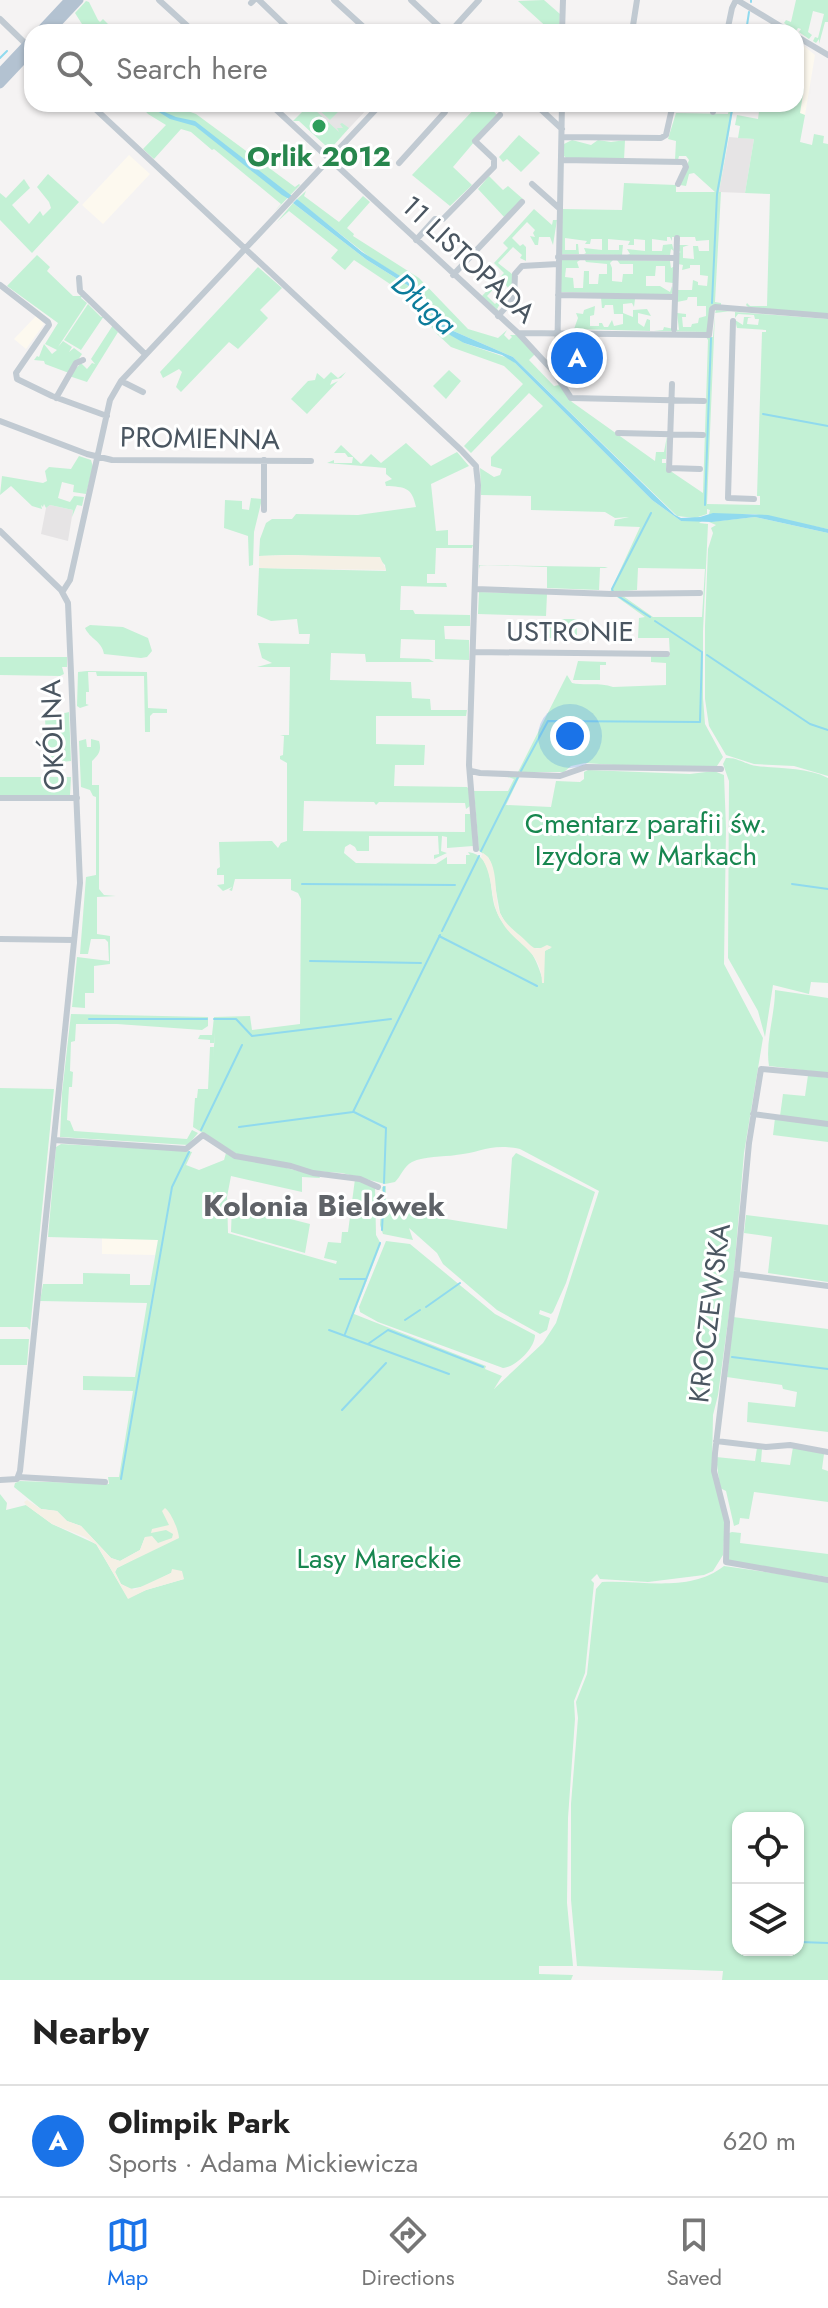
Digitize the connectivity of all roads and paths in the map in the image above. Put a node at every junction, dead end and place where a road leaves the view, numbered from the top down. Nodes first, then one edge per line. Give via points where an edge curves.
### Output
1 (79, 0) edge
2 (159, 0) edge
3 (334, 0) edge
4 (411, 0) edge
5 (479, 0) edge
6 (563, 0) edge
7 (637, 0) edge
8 (737, 0) edge
9 (755, 0) edge
10 (255, 1) edge
11 (69, 4) edge
12 (754, 10) junction
13 (0, 19) edge
14 (48, 24) edge
15 (55, 24) edge
16 (185, 24) edge
17 (282, 24) edge
18 (360, 24) edge
19 (439, 24) edge
20 (456, 24) edge
21 (562, 24) edge
22 (633, 24) edge
23 (729, 24) edge
24 (777, 24) edge
25 (24, 40) edge
26 (804, 41) edge
27 (24, 52) edge
28 (24, 55) edge
29 (828, 55) edge
30 (0, 73) edge
31 (0, 84) edge
32 (98, 112) edge
33 (279, 112) edge
34 (373, 112) edge
35 (445, 112) edge
36 (542, 112) edge
37 (562, 112) edge
38 (672, 112) edge
39 (500, 115) dead end
40 (562, 133) junction
41 (329, 159) junction
42 (561, 160) junction
43 (399, 163) dead end
44 (532, 184) dead end
45 (678, 184) dead end
46 (522, 202) dead end
47 (559, 208) junction
48 (677, 238) dead end
49 (416, 240) junction
50 (245, 250) junction
51 (676, 258) junction
52 (558, 260) junction
53 (453, 275) junction
54 (79, 278) dead end
55 (0, 285) edge
56 (558, 295) junction
57 (675, 297) junction
58 (498, 316) junction
59 (828, 316) edge
60 (733, 321) dead end
61 (674, 329) dead end
62 (558, 332) junction
63 (518, 333) junction
64 (145, 354) junction
65 (83, 360) dead end
66 (554, 372) junction
67 (121, 381) junction
68 (672, 384) dead end
69 (143, 392) dead end
70 (56, 398) junction
71 (671, 400) junction
72 (704, 401) dead end
73 (104, 415) junction
74 (0, 421) edge
75 (618, 433) dead end
76 (670, 434) junction
77 (703, 435) dead end
78 (98, 457) junction
79 (264, 460) junction
80 (311, 461) dead end
81 (700, 469) dead end
82 (754, 499) dead end
83 (264, 510) dead end
84 (0, 531) edge
85 (475, 589) junction
86 (63, 591) junction
87 (700, 593) dead end
88 (473, 652) junction
89 (667, 654) dead end
90 (721, 769) dead end
91 (471, 771) junction
92 (0, 798) edge
93 (77, 798) junction
94 (476, 849) dead end
95 (0, 939) edge
96 (74, 940) junction
97 (828, 1075) edge
98 (753, 1114) junction
99 (828, 1124) edge
100 (54, 1140) junction
101 (378, 1187) dead end
102 (737, 1274) junction
103 (828, 1286) edge
104 (716, 1441) junction
105 (828, 1452) edge
106 (19, 1476) junction
107 (0, 1480) edge
108 (105, 1482) dead end
109 (828, 1580) edge

1 - 11 main road
2 - 16 street
3 - 18 street
4 - 19 street
5 - 20 street
6 - 21 street
7 - 22 street
8 - 12 street
8 - 23 street
9 - 12 street
10 - 17 street
11 - 14 main road
11 - 15 main road
12 - 24 street
13 - 25 street
26 - 29 street
27 - 30 main road
28 - 31 main road
32 - 50 street
33 - 41 street, 11 LISTOPADA
34 - 41 street, OKÓLNA
35 - 43 street
36 - 40 street
37 - 40 street
38 - 40 street via 661,138
39 - 49 street via 475,141 494,159 494,167
40 - 42 street
41 - 49 street, 11 LISTOPADA
41 - 50 street, OKÓLNA
42 - 45 street via 684,162
42 - 47 street
44 - 47 street
46 - 53 street
47 - 52 street
48 - 51 street
49 - 53 street, 11 LISTOPADA
50 - 64 street, OKÓLNA
50 - 85 street via 475,464
51 - 52 street
51 - 57 street
52 - 56 street
52 - 58 street via 522,266 515,274 514,298
53 - 58 street, 11 LISTOPADA
54 - 64 street via 80,291
55 - 70 street via 48,322 16,375
56 - 57 street
56 - 62 street
57 - 61 street
58 - 63 street, 11 LISTOPADA
59 - 62 street via 715,307 709,335
60 - 82 street via 728,498
62 - 63 street
62 - 66 street
63 - 66 street, 11 LISTOPADA
64 - 67 street, OKÓLNA
65 - 70 street
66 - 71 street, 11 LISTOPADA via 575,399
67 - 69 street
67 - 73 street, OKÓLNA
68 - 71 street
70 - 73 street
71 - 72 street
71 - 76 street
73 - 78 street, OKÓLNA
74 - 78 street, PROMIENNA
75 - 76 street
76 - 77 street
76 - 81 street via 669,469
78 - 79 street, PROMIENNA
78 - 86 street, OKÓLNA
79 - 80 street, PROMIENNA
79 - 83 street
84 - 86 street
85 - 87 street
85 - 88 street
86 - 93 street, OKÓLNA
88 - 89 street, USTRONIE
88 - 91 street
90 - 91 street via 586,767 560,776
91 - 94 street
92 - 93 street
93 - 96 street, OKÓLNA via 80,883
95 - 96 street
96 - 100 street, OKÓLNA
97 - 98 street, KROCZEWSKA via 763,1068
98 - 99 street
98 - 102 street, KROCZEWSKA
100 - 101 street via 186,1149 203,1135 235,1156 360,1179
100 - 106 street, OKÓLNA
102 - 103 street
102 - 104 street, KROCZEWSKA
104 - 105 street
104 - 109 street, KROCZEWSKA via 714,1471 726,1519 726,1562
106 - 107 street
106 - 108 street

